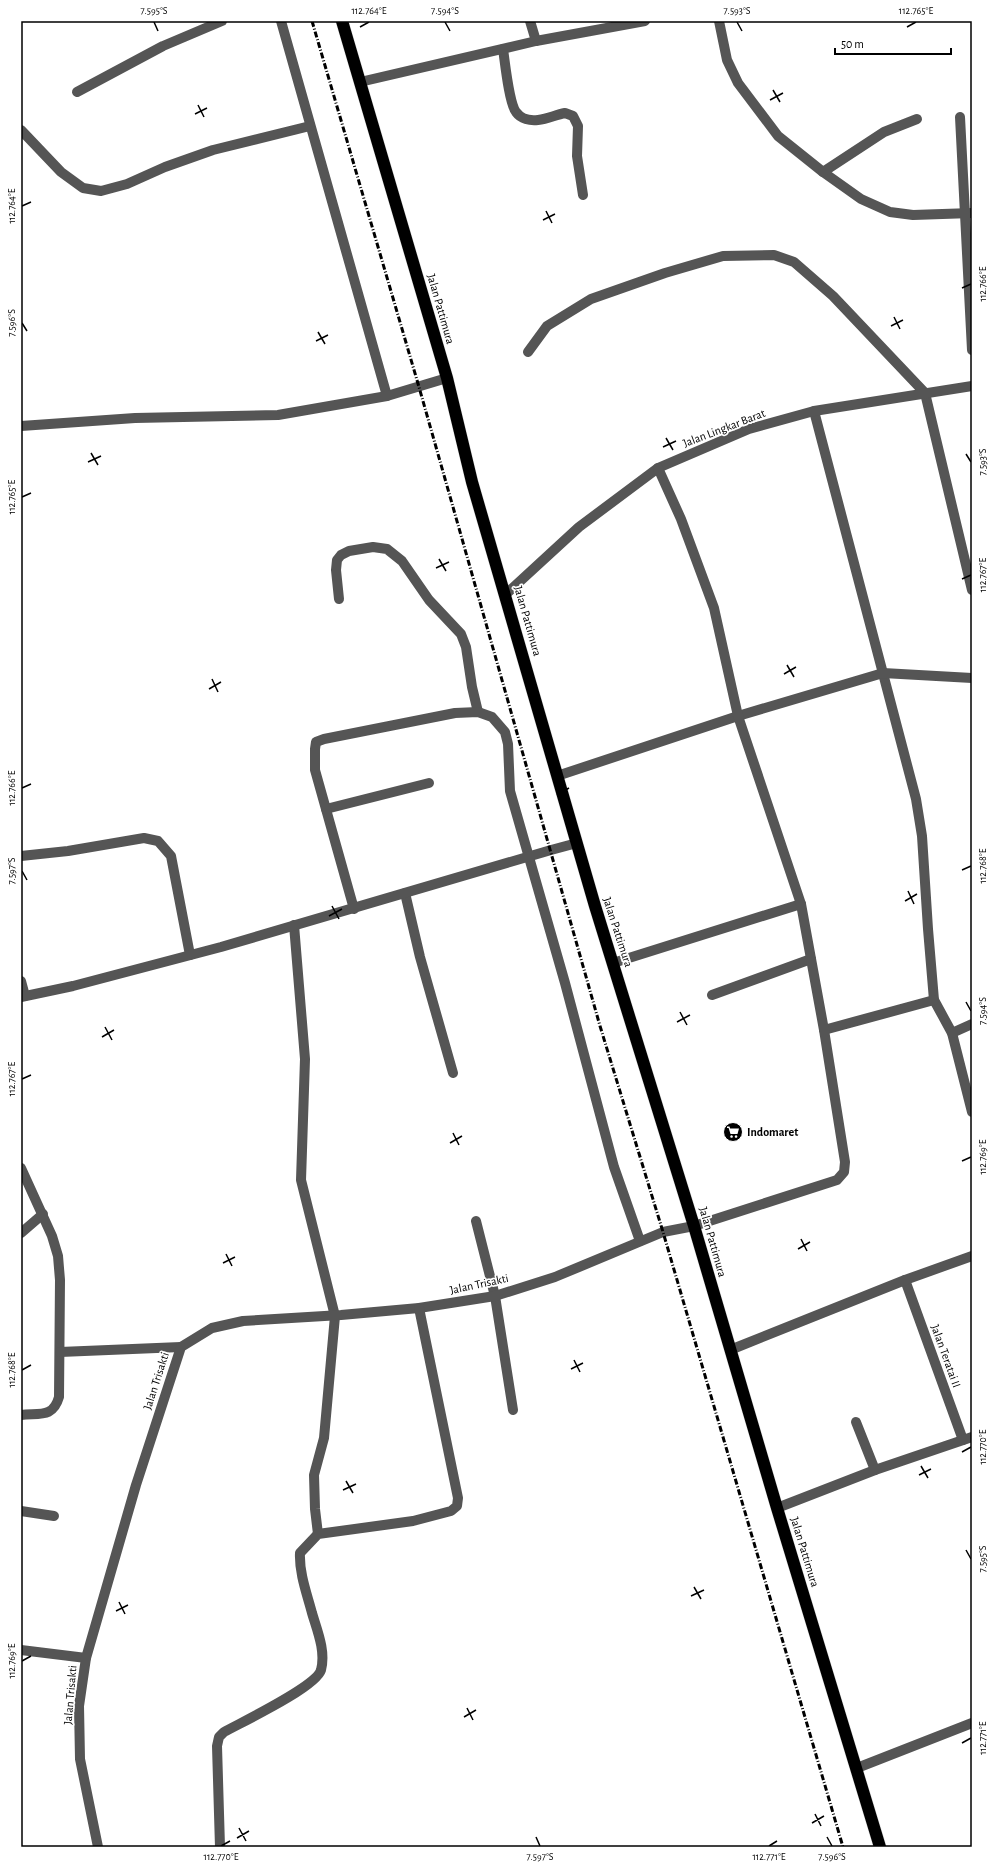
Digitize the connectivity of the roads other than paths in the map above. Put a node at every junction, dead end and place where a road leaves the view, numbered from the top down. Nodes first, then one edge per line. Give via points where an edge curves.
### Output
1 (222, 21) edge
2 (281, 21) edge
3 (342, 21) edge
4 (530, 21) edge
5 (645, 21) edge
6 (720, 21) edge
7 (536, 41) junction
8 (503, 48) junction
9 (360, 82) junction
10 (77, 92) dead end
11 (960, 117) dead end
12 (917, 119) dead end
13 (310, 126) junction
14 (21, 130) edge
15 (823, 172) junction
16 (583, 195) dead end
17 (968, 213) edge
18 (972, 350) edge
19 (528, 352) dead end
20 (447, 378) junction
21 (972, 386) edge
22 (925, 393) junction
23 (387, 396) junction
24 (814, 411) junction
25 (23, 426) edge
26 (658, 468) junction
27 (972, 590) edge
28 (506, 594) junction
29 (338, 599) dead end
30 (883, 673) junction
31 (972, 678) edge
32 (478, 712) junction
33 (738, 716) junction
34 (557, 776) junction
35 (429, 783) dead end
36 (326, 809) junction
37 (577, 844) junction
38 (21, 856) edge
39 (528, 857) junction
40 (405, 893) junction
41 (801, 904) junction
42 (354, 909) junction
43 (294, 925) junction
44 (190, 955) junction
45 (811, 959) junction
46 (613, 963) junction
47 (21, 981) edge
48 (712, 995) dead end
49 (23, 997) edge
50 (934, 1000) junction
51 (972, 1024) edge
52 (824, 1030) junction
53 (952, 1033) junction
54 (453, 1073) dead end
55 (972, 1112) edge
56 (21, 1168) edge
57 (44, 1217) junction
58 (476, 1221) dead end
59 (694, 1226) junction
60 (21, 1234) edge
61 (640, 1241) junction
62 (972, 1256) edge
63 (904, 1280) junction
64 (494, 1296) junction
65 (419, 1308) junction
66 (335, 1316) junction
67 (176, 1347) junction
68 (730, 1350) junction
69 (60, 1352) junction
70 (513, 1410) dead end
71 (21, 1415) edge
72 (856, 1422) dead end
73 (967, 1438) edge
74 (875, 1470) junction
75 (776, 1508) junction
76 (21, 1511) edge
77 (54, 1516) dead end
78 (318, 1534) junction
79 (21, 1650) edge
80 (86, 1658) junction
81 (972, 1723) edge
82 (857, 1768) junction
83 (98, 1847) edge
84 (220, 1847) edge
85 (880, 1847) edge

1 - 10 street via 163,46
2 - 13 street
3 - 9 highway, Jalan Pattimura
4 - 7 street
5 - 7 street
6 - 15 street via 728,60 738,83 778,136
7 - 8 street
8 - 9 street
8 - 16 street via 515,112 524,119 537,120 565,113 573,116 578,126 577,156
9 - 20 highway, Jalan Pattimura
11 - 17 street
12 - 15 street via 884,132
13 - 14 street via 213,150 127,184 101,191 83,188 62,172
13 - 23 street
15 - 17 street via 861,199 890,212 913,215
17 - 18 street
19 - 22 street via 547,326 591,299 723,256 774,255 794,262 833,296
20 - 23 street
20 - 28 highway, Jalan Pattimura via 472,482
21 - 22 street, Jalan Lingkar Barat
22 - 24 street, Jalan Lingkar Barat
22 - 27 street
23 - 25 street via 278,415 135,418
24 - 26 street, Jalan Lingkar Barat via 749,429
24 - 30 street
26 - 28 street, Jalan Lingkar Barat via 579,528
26 - 33 street, Jalan Trisakti via 681,519 714,608
28 - 34 highway, Jalan Pattimura
29 - 32 street via 336,570 337,560 341,555 373,547 387,549 402,561 430,600 461,634 466,647
30 - 31 street
30 - 33 street
30 - 50 street via 916,799 922,836
32 - 36 street via 455,713 316,742 315,770
32 - 39 street via 492,717 505,732 510,791
33 - 34 street
33 - 41 street, Jalan Trisakti
34 - 37 highway, Jalan Pattimura
35 - 36 street
36 - 42 street
37 - 39 street
37 - 46 highway, Jalan Pattimura
38 - 44 street via 144,838 158,841 171,856
39 - 40 street
39 - 61 street via 614,1167
40 - 42 street
40 - 54 street
41 - 45 street, Jalan Trisakti
41 - 46 street
42 - 43 street
43 - 44 street
43 - 66 street via 305,1059 301,1180
44 - 49 street
45 - 48 street
45 - 52 street, Jalan Trisakti
46 - 59 highway, Jalan Pattimura
47 - 49 street
50 - 52 street
50 - 53 street
51 - 53 street
52 - 59 street, Jalan Trisakti via 845,1162 844,1172 837,1180
53 - 55 street
56 - 57 street
57 - 60 street
57 - 69 street via 58,1256
58 - 64 street
59 - 61 street, Jalan Trisakti via 663,1232
59 - 68 highway, Jalan Pattimura
61 - 64 street, Jalan Trisakti via 555,1278
62 - 63 street
63 - 68 street
63 - 73 street, Jalan Teratai II
64 - 65 street, Jalan Trisakti
64 - 70 street
65 - 66 street, Jalan Trisakti
65 - 78 street via 458,1498 457,1506 451,1511 413,1521
66 - 67 street, Jalan Trisakti via 243,1321 212,1328
66 - 78 street via 324,1438 314,1475
67 - 69 street
67 - 80 street, Jalan Trisakti
68 - 75 highway, Jalan Pattimura
69 - 71 street via 59,1397 56,1408 49,1413
72 - 74 street
73 - 74 street
74 - 75 street
75 - 82 highway, Jalan Pattimura
76 - 77 street
78 - 84 street via 300,1553 300,1561 319,1637 322,1658 320,1672 312,1682 292,1695 219,1737 217,1746
79 - 80 street
80 - 83 street, Jalan Trisakti via 79,1706 80,1759
81 - 82 street
82 - 85 highway, Jalan Pattimura

